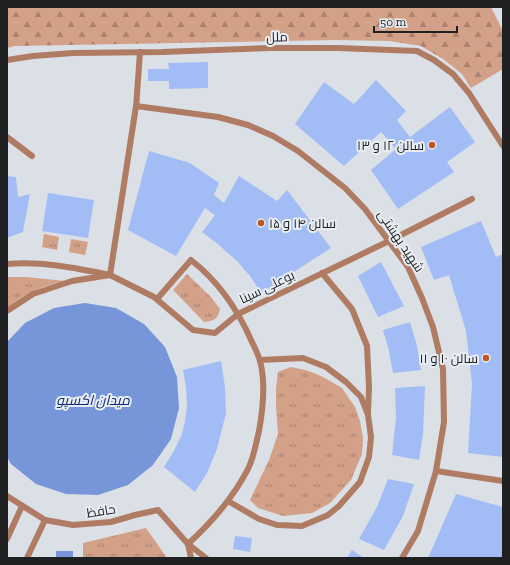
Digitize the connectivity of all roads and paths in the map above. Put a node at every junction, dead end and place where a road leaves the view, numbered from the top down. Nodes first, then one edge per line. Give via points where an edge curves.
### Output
1 (140, 52) junction
2 (7, 60) edge
3 (136, 107) junction
4 (7, 137) edge
5 (503, 146) edge
6 (32, 156) dead end
7 (472, 199) dead end
8 (389, 241) junction
9 (7, 264) edge
10 (322, 273) junction
11 (110, 274) junction
12 (157, 300) junction
13 (7, 311) edge
14 (238, 314) junction
15 (260, 360) junction
16 (368, 415) junction
17 (436, 471) junction
18 (503, 481) edge
19 (7, 496) edge
20 (228, 501) junction
21 (22, 506) junction
22 (45, 520) junction
23 (7, 539) edge
24 (188, 544) junction
25 (27, 558) edge
26 (191, 558) edge
27 (206, 558) edge
28 (402, 558) edge

1 - 2 lane, ملل via 73,53
1 - 3 lane
1 - 5 lane, ملل via 270,48 417,51 453,74 469,93
3 - 8 lane, شهید بهشتی via 218,117 273,136 298,151 345,188
3 - 11 lane
4 - 6 lane
7 - 8 lane, بوعلی سینا
8 - 10 lane, بوعلی سینا
8 - 17 lane, شهید بهشتی via 408,267 422,298 433,327 443,369 444,422
9 - 11 lane via 25,262 56,265
10 - 14 lane, بوعلی سینا
10 - 16 lane via 352,309 367,346
11 - 12 lane
11 - 13 lane via 33,294
12 - 14 lane via 193,330 215,333
12 - 14 lane via 191,260 218,286
14 - 15 lane, بوعلی سینا
15 - 16 lane via 303,358 326,367 346,382 361,398
15 - 20 lane, بوعلی سینا via 263,396 256,446 248,468
16 - 20 lane via 371,437 369,457 360,482 328,515 302,526 277,525 259,519
17 - 18 lane
17 - 28 lane, شهید بهشتی via 418,531
19 - 21 lane, حافظ
20 - 24 lane, بوعلی سینا via 209,525
21 - 22 lane, حافظ
21 - 23 lane
22 - 24 lane, حافظ via 73,525 92,524 158,510
22 - 25 lane
24 - 26 lane
24 - 27 lane, حافظ

